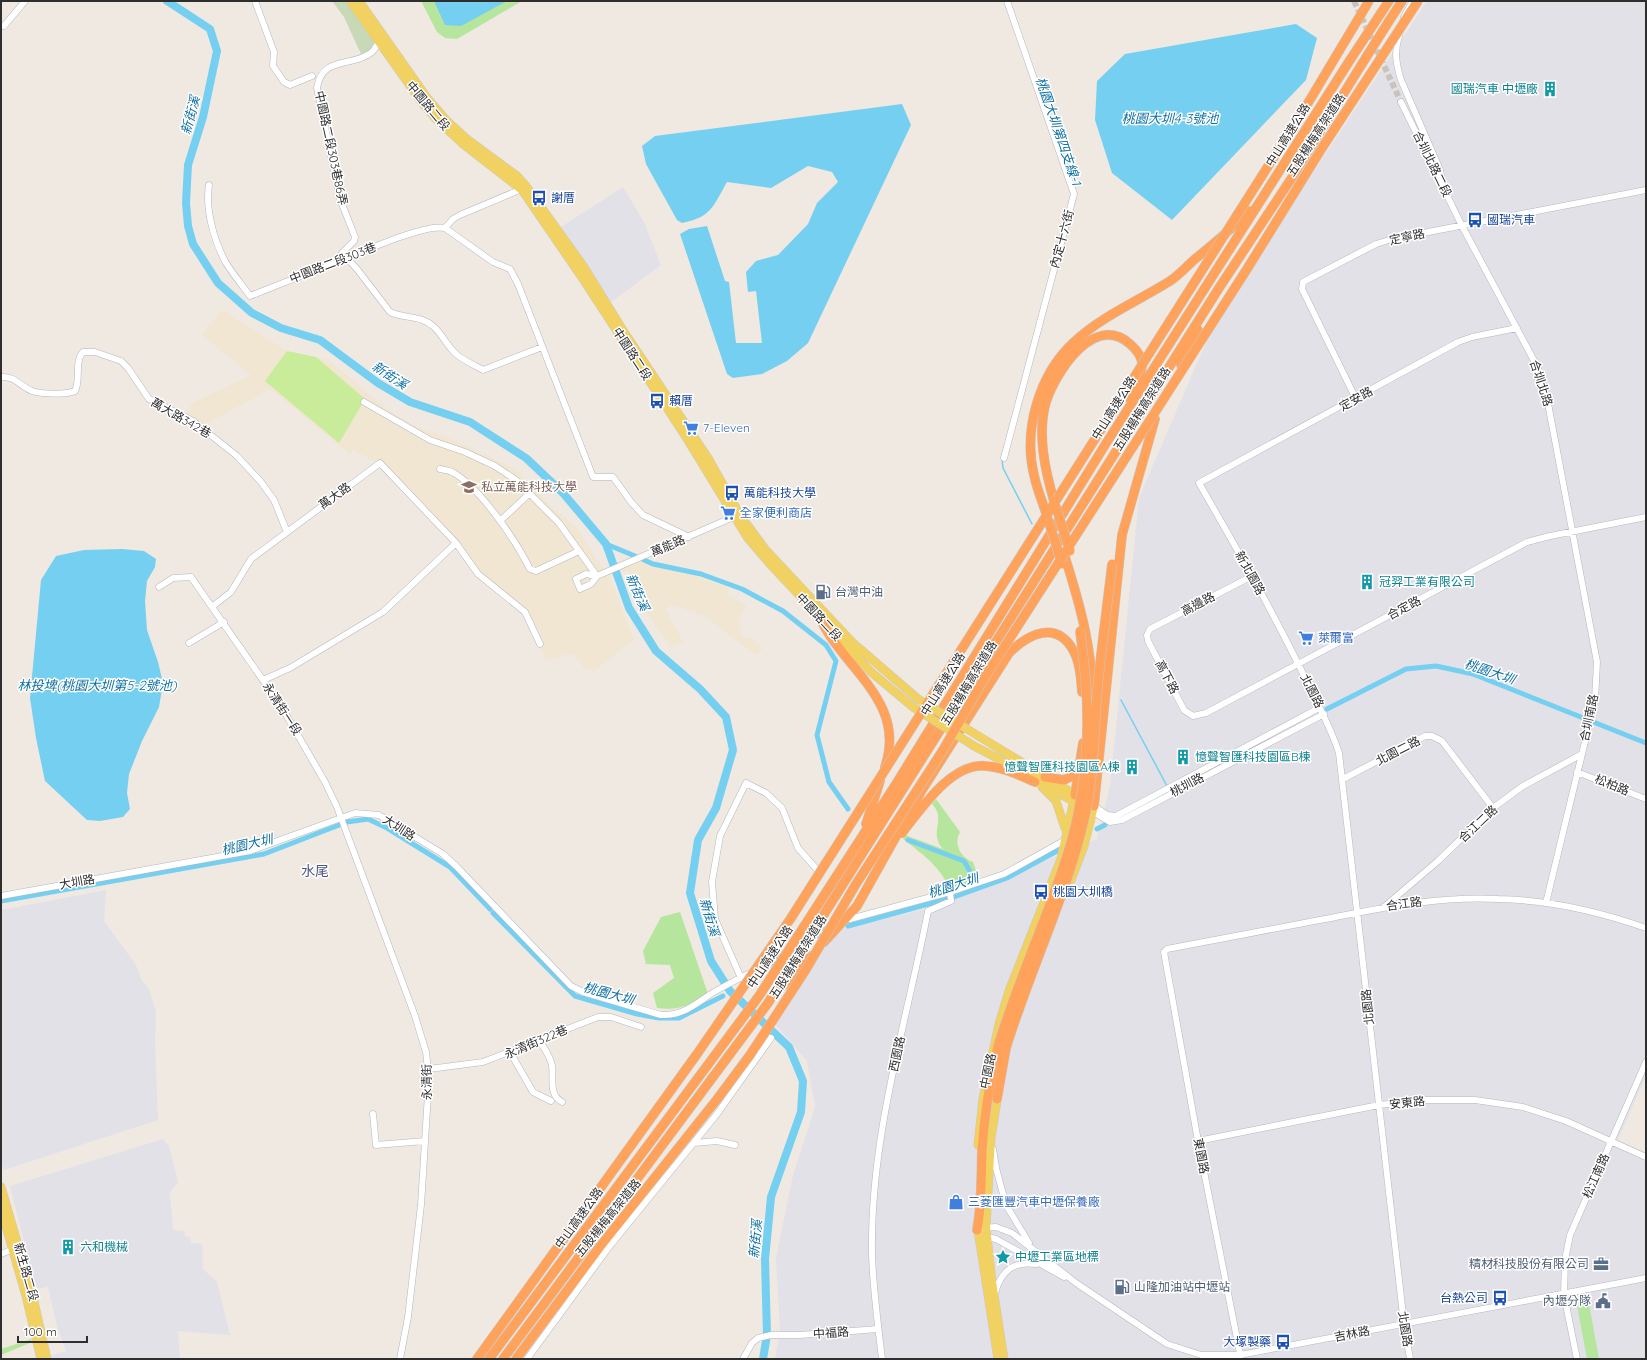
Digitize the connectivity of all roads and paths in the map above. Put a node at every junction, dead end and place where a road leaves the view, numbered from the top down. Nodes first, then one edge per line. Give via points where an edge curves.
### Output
1 (26, 1) edge
2 (255, 1) edge
3 (350, 1) edge
4 (359, 1) edge
5 (1007, 1) edge
6 (1370, 1) edge
7 (1389, 1) edge
8 (1402, 1) edge
9 (1412, 1) edge
10 (1418, 1) edge
11 (4, 26) dead end
12 (382, 40) junction
13 (312, 76) dead end
14 (1401, 102) tunnel mouth
15 (1426, 137) junction
16 (1425, 152) junction
17 (209, 185) dead end
18 (524, 188) junction
19 (1646, 190) edge
20 (1445, 191) junction
21 (1262, 198) junction
22 (1462, 226) junction
23 (445, 228) junction
24 (347, 258) junction
25 (1219, 288) junction
26 (1517, 328) junction
27 (542, 347) junction
28 (1, 377) edge
29 (1356, 399) junction
30 (364, 402) dead end
31 (1155, 419) junction
32 (1105, 445) junction
33 (1004, 458) dead end
34 (440, 469) dead end
35 (1199, 483) joint
36 (530, 493) junction
37 (1049, 505) junction
38 (737, 516) junction
39 (1646, 517) edge
40 (500, 521) junction
41 (287, 532) junction
42 (1572, 532) junction
43 (689, 537) junction
44 (456, 543) junction
45 (579, 551) junction
46 (1066, 558) junction
47 (1252, 576) junction
48 (159, 587) dead end
49 (213, 606) junction
50 (822, 620) junction
51 (224, 622) junction
52 (1147, 635) joint
53 (189, 643) dead end
54 (540, 644) dead end
55 (1298, 664) junction
56 (1092, 671) junction
57 (263, 680) junction
58 (1319, 708) junction
59 (1324, 714) junction
60 (1193, 716) joint
61 (1084, 720) junction
62 (1102, 722) junction
63 (1082, 754) junction
64 (1582, 754) junction
65 (1025, 772) junction
66 (1577, 772) junction
67 (1046, 777) junction
68 (1343, 779) junction
69 (1035, 782) junction
70 (1074, 798) junction
71 (1646, 799) edge
72 (1084, 804) junction
73 (1493, 808) junction
74 (1094, 809) junction
75 (341, 818) junction
76 (1065, 836) junction
77 (861, 838) junction
78 (888, 851) junction
79 (820, 873) dead end
80 (950, 892) junction
81 (1065, 895) junction
82 (1, 896) edge
83 (1546, 903) junction
84 (1384, 907) junction
85 (1358, 912) junction
86 (850, 919) dead end
87 (1646, 928) edge
88 (1164, 952) joint
89 (769, 964) tunnel mouth
90 (739, 979) junction
91 (768, 1003) junction
92 (641, 1027) dead end
93 (770, 1038) dead end
94 (538, 1040) junction
95 (1002, 1047) junction
96 (510, 1052) junction
97 (1646, 1062) edge
98 (428, 1069) junction
99 (997, 1099) junction
100 (551, 1101) dead end
101 (562, 1102) dead end
102 (1379, 1105) junction
103 (373, 1114) dead end
104 (991, 1138) junction
105 (425, 1141) junction
106 (1198, 1141) junction
107 (694, 1143) junction
108 (1611, 1143) junction
109 (735, 1145) dead end
110 (1646, 1157) edge
111 (1, 1187) edge
112 (1, 1209) edge
113 (982, 1232) junction
114 (14, 1247) junction
115 (1032, 1248) junction
116 (1, 1249) edge
117 (1, 1254) edge
118 (1039, 1264) junction
119 (1646, 1278) edge
120 (1076, 1283) junction
121 (1564, 1295) junction
122 (994, 1296) junction
123 (1404, 1324) junction
124 (878, 1329) junction
125 (1241, 1357) edge
126 (41, 1359) edge
127 (47, 1359) edge
128 (400, 1359) edge
129 (477, 1359) edge
130 (489, 1359) edge
131 (503, 1359) edge
132 (516, 1359) edge
133 (526, 1359) edge
134 (743, 1359) edge
135 (882, 1359) edge
136 (998, 1359) edge
137 (1004, 1359) edge
138 (1410, 1359) edge
139 (1577, 1359) edge

1 - 11 street
2 - 13 street via 274,52 273,66 284,82 290,86
3 - 12 main road, 中園路二段
4 - 12 main road, 中園路二段
5 - 33 street, 內定十六街 via 1074,194
6 - 129 highway, 五股楊梅高架道路, bridge via 1305,108 791,918 697,1054
7 - 21 highway, 中山高速公路, bridge
8 - 25 highway, 中山高速公路, bridge via 1291,179
9 - 15 street via 1395,47 1396,64 1400,80
10 - 132 highway, 五股楊梅高架道路, bridge via 985,677 943,750 856,884 805,971 750,1056 598,1249
12 - 18 main road, 中園路二段 via 446,120 495,165 517,176
12 - 24 street, 中園路二段303巷86弄 via 368,54 325,69 319,78 317,88 340,198 355,237 342,253
14 - 16 street, 合圳北路二段
15 - 16 street
15 - 20 street via 1440,170
16 - 20 street, 合圳北路二段
17 - 24 street, 中園路二段303巷 via 207,197 216,240 226,263 250,296
18 - 23 street via 460,215
18 - 38 main road, 中園路二段 via 584,267 708,458
19 - 22 street, 定寧路
20 - 22 street, 合圳北路二段
21 - 32 highway, 中山高速公路
21 - 37 highway via 1233,228 1171,280 1109,317 1073,343 1047,388 1041,410 1038,445 1041,478
22 - 26 street, 合圳北路
22 - 29 street, 定寧路 via 1392,238 1303,282 1302,288
23 - 24 street, 中園路二段303巷 via 439,226 420,231
23 - 27 street via 490,260 510,269
24 - 27 street via 390,312 426,321 434,326 456,354 483,370
25 - 31 highway
25 - 91 highway, 中山高速公路
26 - 29 street, 定安路 via 1458,342
26 - 42 street, 合圳北路 via 1538,368 1548,398
27 - 43 street via 593,477 613,477 643,516
28 - 41 street, 萬大路342巷 via 14,379 32,391 69,393 75,391 78,385 80,356 83,352 95,352 121,362 149,399 193,421 237,456 274,500
29 - 35 street, 定安路
30 - 36 street via 430,440 495,466
31 - 62 highway via 1122,535
31 - 95 highway, bridge via 1121,513 1112,564 1085,816 1070,870
32 - 37 highway via 1138,381 1142,366 1140,355 1122,337 1105,334 1089,341 1073,354 1063,368 1046,403 1042,438
32 - 77 highway, 中山高速公路
34 - 40 street via 453,472 468,484
35 - 47 street, 新北園路
36 - 40 street
36 - 45 street via 559,523
37 - 46 highway, bridge
37 - 46 highway, bridge
38 - 43 street, 萬能路
38 - 50 main road, 中園路二段 via 747,537
38 - 67 main road, 中園路二段, bridge via 853,643 918,699
39 - 42 street, 合定路
40 - 45 street via 514,538 530,569 536,571
41 - 44 street, 萬大路 via 380,463
41 - 49 street, 萬大路 via 251,558 231,592
42 - 55 street, 合定路 via 1528,542
42 - 64 street, 合圳南路 via 1597,662 1595,700
43 - 45 street, 萬能路 via 600,575
44 - 54 street, 萬大路 via 478,574 525,612
44 - 57 street via 383,612 290,668
46 - 56 highway via 1081,610
46 - 62 highway via 1092,636
46 - 95 highway, bridge via 1085,666 1089,728 1087,755 1078,815 1062,871 1009,1010
47 - 52 street, 高邊路 via 1150,629
47 - 55 street, 新北園路
48 - 49 street, 永清街一段 via 173,578 191,577
49 - 51 street, 永清街一段
50 - 65 main road, 中園路二段, bridge via 871,672 913,707 974,746
50 - 77 highway via 827,631 872,687 886,717 890,751
51 - 53 street
51 - 57 street, 永清街一段
52 - 60 street, 高下路 via 1184,710
55 - 58 street, 北園路
55 - 60 street, 合定路 via 1206,713
56 - 61 highway
56 - 72 highway via 1092,731
57 - 75 street, 永清街一段 via 305,745
58 - 59 street, 北園路
58 - 74 street, 桃圳路 via 1116,816
59 - 68 street, 北園路 via 1339,753
59 - 74 street, 桃圳路 via 1122,820 1110,822
61 - 63 highway
61 - 78 highway via 1079,669 1074,651 1055,634 1047,632 1029,636 1009,653 922,790
62 - 74 highway via 1099,777
63 - 67 highway via 1078,768 1068,779
63 - 70 highway
64 - 66 street, 合圳南路
64 - 73 street, 合江二路 via 1523,786
65 - 69 main road
65 - 70 main road
66 - 71 street, 松柏路
66 - 83 street, 合圳南路
67 - 70 main road
68 - 73 street, 北園二路 via 1425,736 1432,736 1442,741
68 - 85 street, 北園路
69 - 76 main road via 1056,801 1063,817
69 - 78 highway via 1008,771 984,766 961,772 945,783 924,805
70 - 72 main road
70 - 76 main road, 中園路
72 - 74 main road
72 - 81 main road
73 - 84 street, 合江二路 via 1438,861
74 - 81 main road, 中園路 via 1084,846
75 - 82 street, 大圳路 via 250,851
75 - 90 street, 大圳路 via 355,813 379,815 442,854 491,901 564,980 583,992 661,1015 672,1015 690,1009
75 - 98 street, 永清街 via 410,1000 426,1052
76 - 80 street via 1004,874
76 - 113 main road, 中園路 via 1061,860 1009,991 982,1099 979,1132
77 - 130 highway, 中山高速公路 via 759,996
78 - 91 highway via 857,906
79 - 90 street via 798,848 782,808 766,793 746,783 720,836 712,882 715,919
80 - 86 street
80 - 124 street, 西園路 via 951,901 928,911 885,1111 875,1188 872,1254
81 - 99 main road, 中園路 via 1028,990
83 - 84 street, 合江路 via 1498,898 1430,900
83 - 87 street, 合江路 via 1584,909
84 - 85 street, 合江路
85 - 88 street, 合江路 via 1167,949
85 - 102 street, 北園路
88 - 106 street, 東園路
89 - 90 street
91 - 131 highway, 中山高速公路
92 - 94 street, 永清街322巷 via 612,1017 598,1016
93 - 107 street
94 - 96 street, 永清街322巷
94 - 101 street via 550,1059 555,1096
95 - 99 highway
95 - 113 highway via 990,1081 982,1151
96 - 98 street, 永清街322巷 via 476,1064
96 - 100 street via 533,1092
97 - 108 street, 松江南路
98 - 105 street, 永清街
99 - 104 main road, 中園路
102 - 106 street, 安東路
102 - 108 street, 安東路 via 1426,1100 1475,1100 1517,1106 1566,1121
102 - 123 street, 北園路
103 - 105 street via 376,1145
104 - 113 main road, 中園路
104 - 115 street via 1006,1205
105 - 128 street, 永清街 via 422,1205
106 - 125 street, 東園路
107 - 109 street via 718,1141
107 - 133 street via 609,1247
108 - 110 street, 安東路
108 - 121 street, 松江南路 via 1570,1235 1565,1260
111 - 114 main road, 新生路二段
112 - 114 main road, 新生路二段
113 - 115 street, 吉林路 via 1004,1229
113 - 118 street, 吉林路
113 - 122 main road, 中園路
113 - 136 main road, 中園路
114 - 116 street
114 - 117 street
114 - 126 main road, 新生路二段
114 - 127 main road, 新生路二段 via 32,1294
115 - 120 street, 吉林路
118 - 120 street, 吉林路
118 - 122 street via 1025,1262 1014,1265 999,1279
119 - 121 street, 吉林路
120 - 125 street, 吉林路 via 1167,1344 1201,1355
121 - 123 street, 吉林路
121 - 139 street, 松江南路
122 - 137 main road, 中園路
123 - 125 street, 吉林路
123 - 138 street, 北園路
124 - 134 street, 中福路 via 758,1338
124 - 135 street, 西園路

